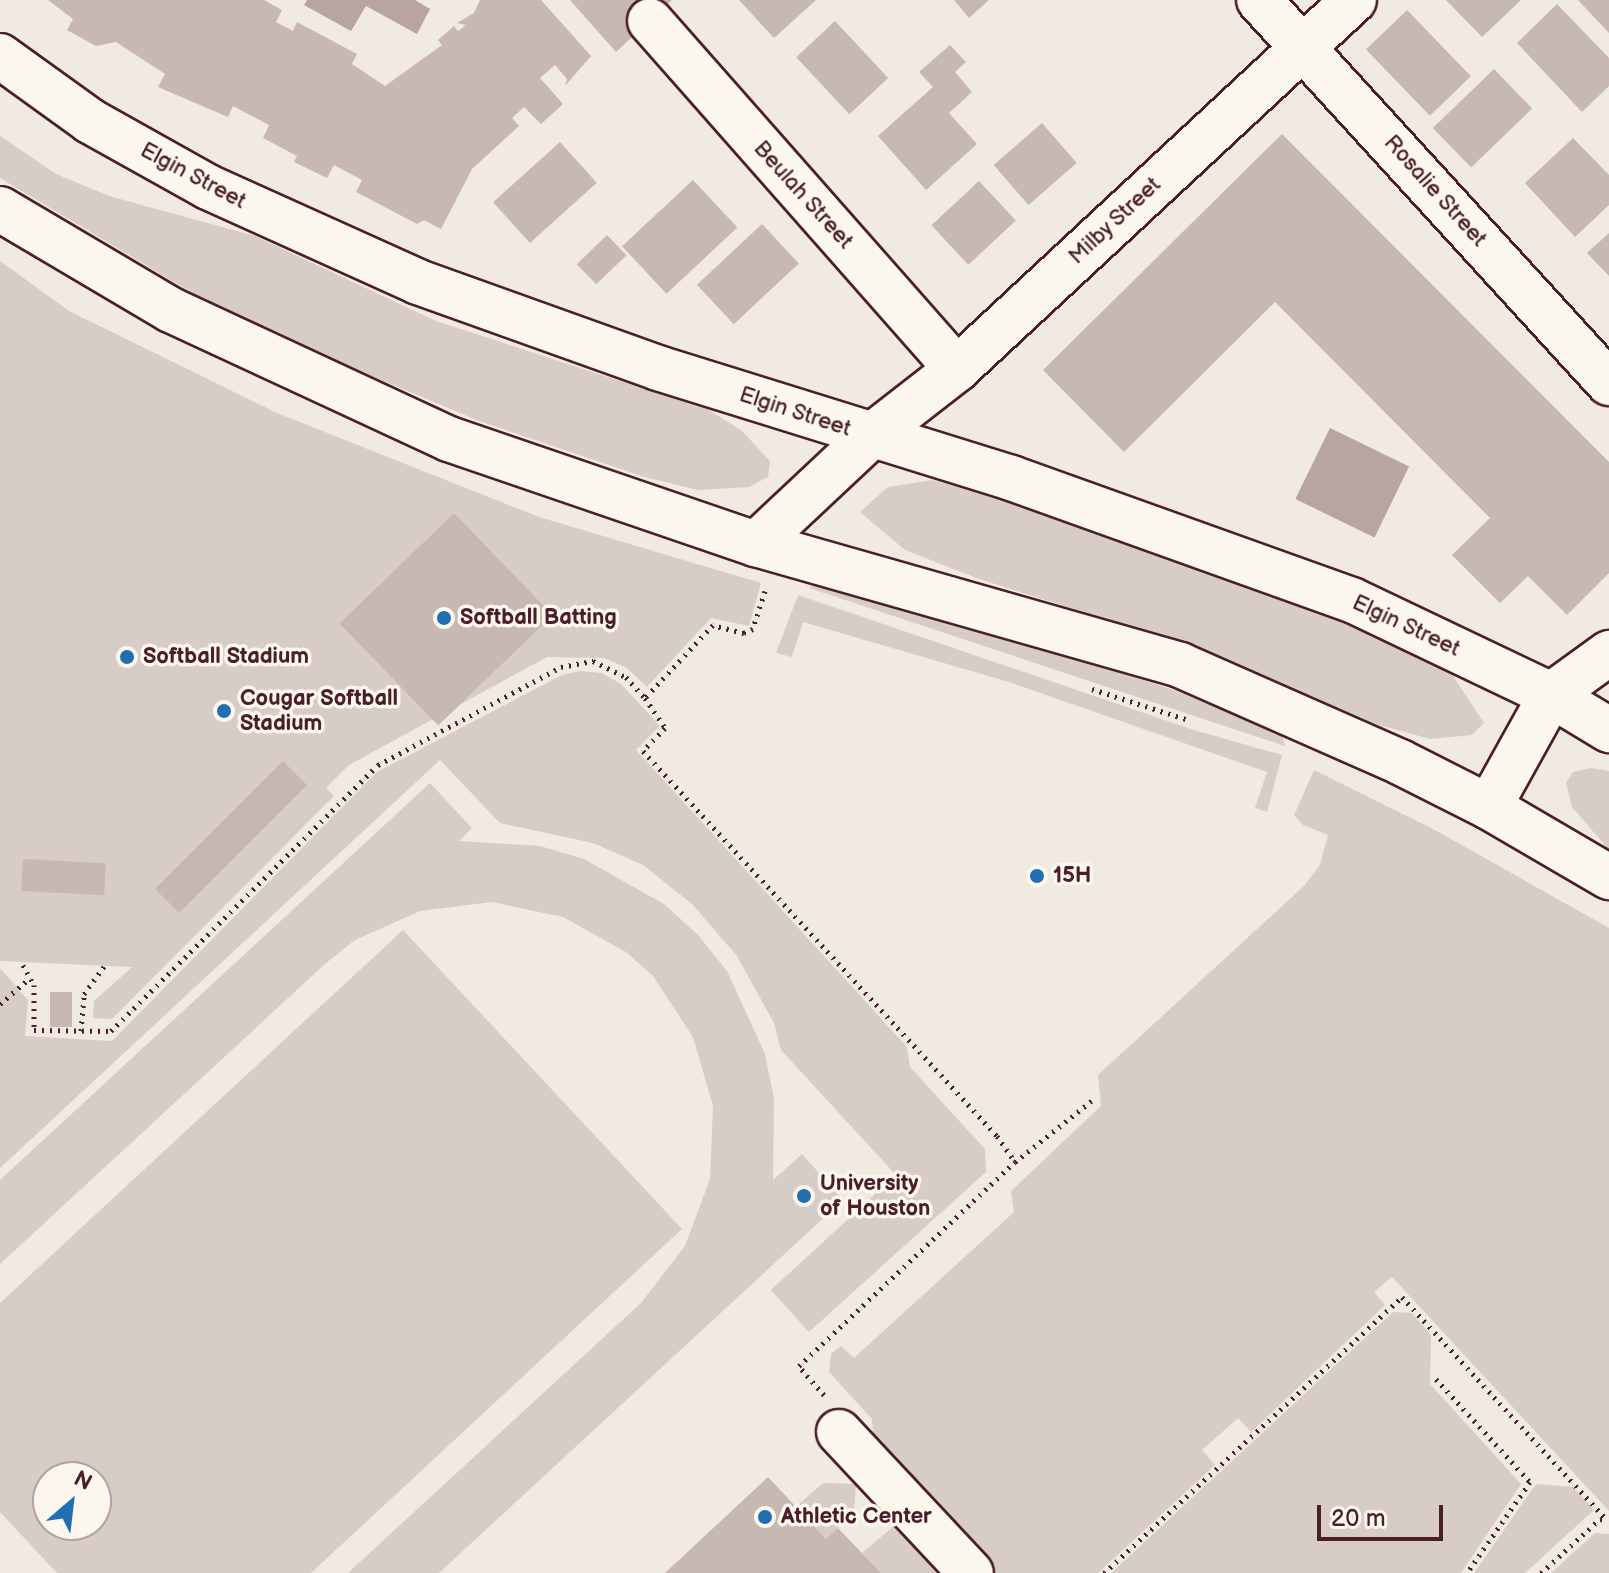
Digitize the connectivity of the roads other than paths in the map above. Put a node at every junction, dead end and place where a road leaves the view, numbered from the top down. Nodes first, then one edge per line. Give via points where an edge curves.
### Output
1 (1259, 0) edge
2 (1354, 0) edge
3 (650, 21) dead end
4 (1303, 47) junction
5 (0, 56) edge
6 (0, 209) edge
7 (957, 369) junction
8 (1609, 383) edge
9 (871, 436) junction
10 (762, 563) junction
11 (1609, 653) edge
12 (1551, 695) junction
13 (1609, 730) edge
14 (1489, 807) junction
15 (1609, 877) edge
16 (848, 1441) road end
17 (971, 1573) edge

1 - 4 main road, Rosalie Street
2 - 4 main road, Milby Street
3 - 7 main road, Beulah Street
4 - 7 main road, Milby Street
4 - 8 main road, Rosalie Street
5 - 9 main road, Elgin Street via 132,145 208,187 354,254 658,368
6 - 10 main road via 171,310 304,375 449,439
7 - 9 main road, Milby Street
9 - 10 main road, Milby Street
9 - 12 main road, Elgin Street via 1011,478 1352,600
10 - 14 main road via 1180,665
11 - 12 main road
12 - 13 main road, Elgin Street
12 - 14 main road
14 - 15 main road
16 - 17 main road

